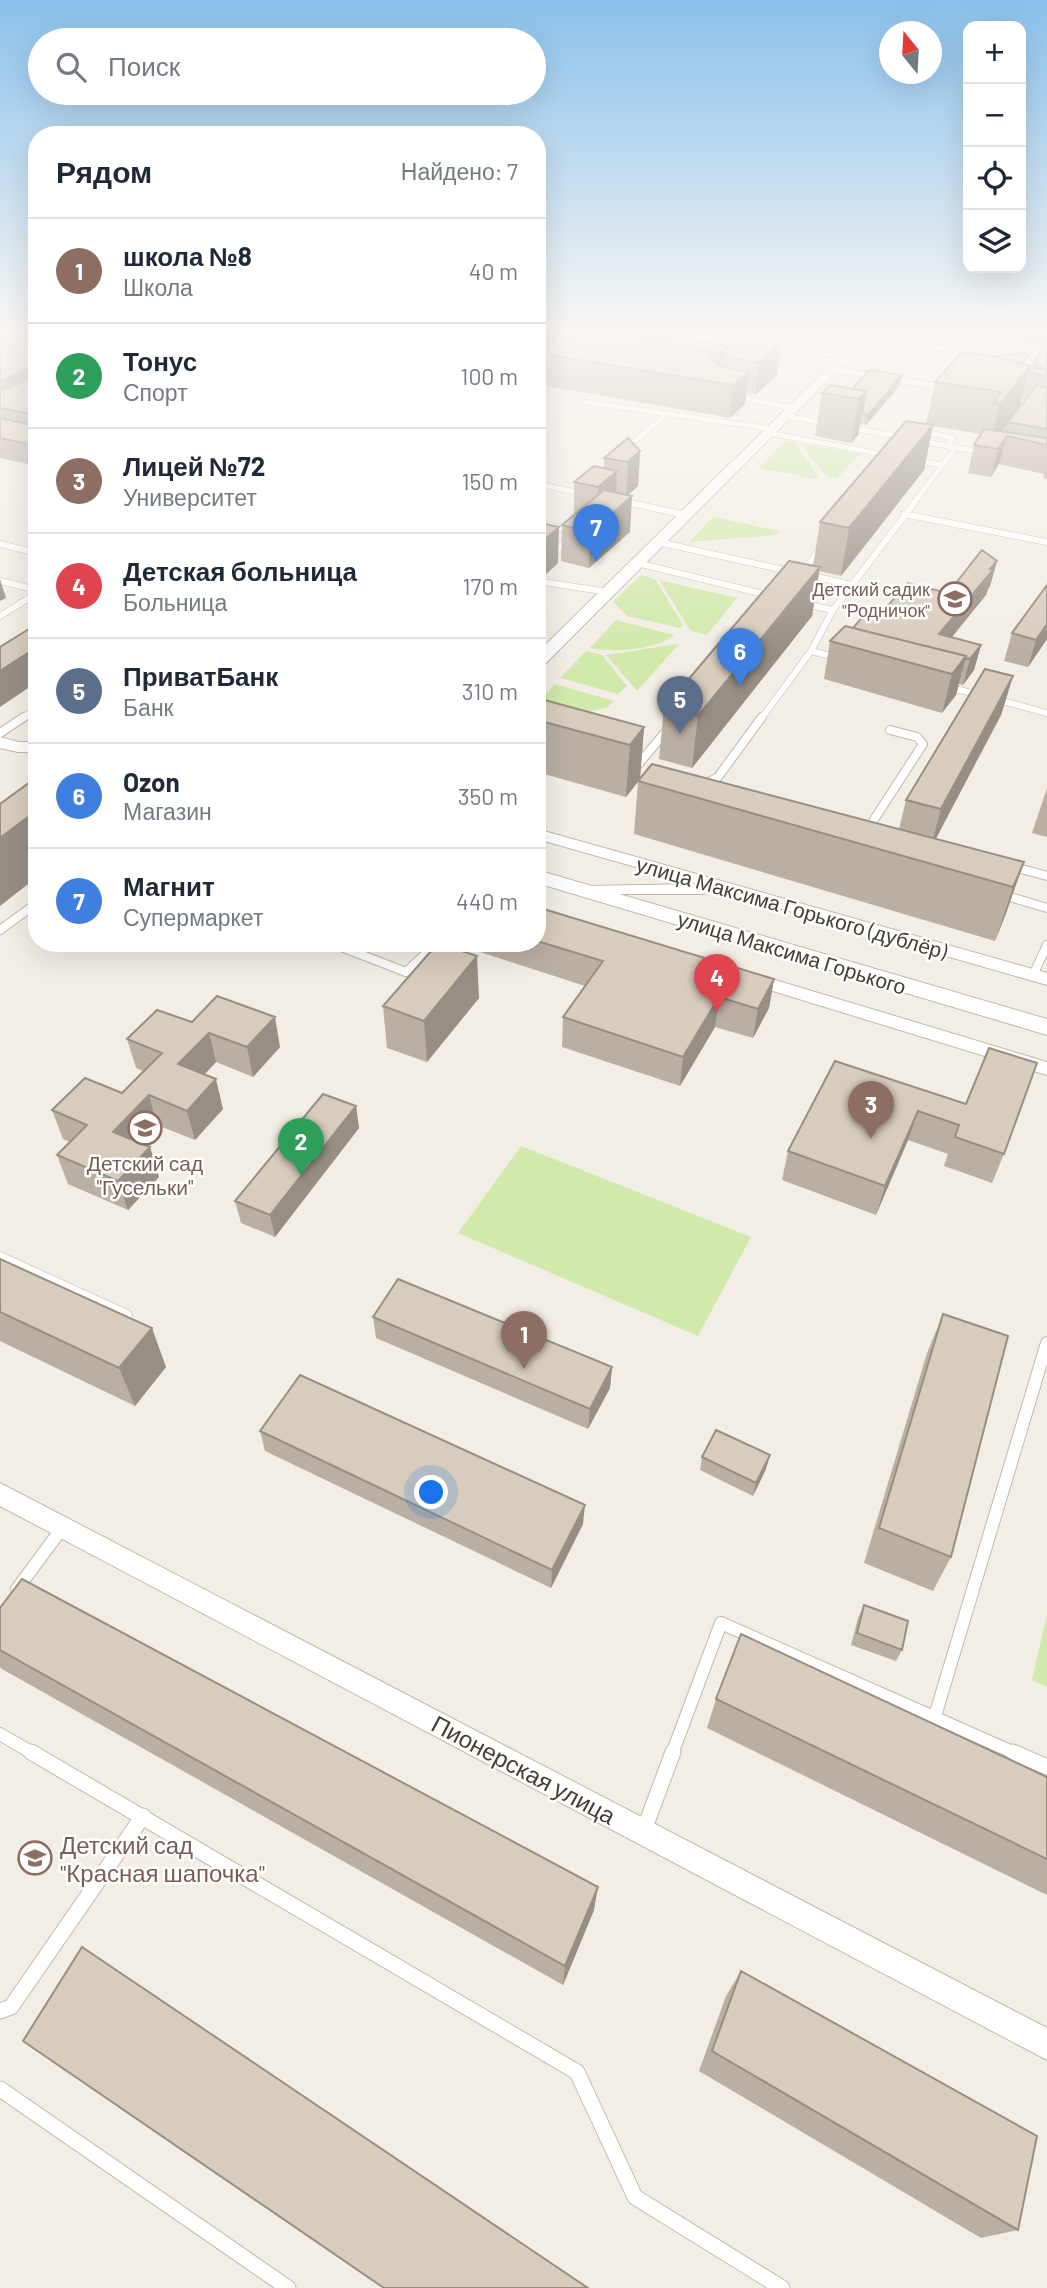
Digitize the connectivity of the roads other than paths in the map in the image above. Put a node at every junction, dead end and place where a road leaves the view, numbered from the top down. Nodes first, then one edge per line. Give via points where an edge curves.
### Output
1 (637, 439) edge
2 (762, 439) edge
3 (809, 439) edge
4 (910, 439) edge
5 (953, 439) edge
6 (952, 447) junction
7 (991, 454) edge
8 (889, 455) junction
9 (615, 457) edge
10 (941, 465) junction
11 (881, 466) edge
12 (583, 484) edge
13 (546, 486) edge
14 (574, 491) junction
15 (596, 496) edge
16 (620, 501) edge
17 (686, 514) junction
18 (904, 514) junction
19 (546, 525) edge
20 (826, 541) edge
21 (658, 542) junction
22 (1047, 542) edge
23 (0, 544) edge
24 (28, 551) edge
25 (556, 552) dead end
26 (636, 564) junction
27 (802, 574) junction
28 (0, 581) edge
29 (546, 582) edge
30 (852, 584) junction
31 (28, 589) edge
32 (608, 592) junction
33 (28, 598) edge
34 (777, 601) edge
35 (793, 601) edge
36 (833, 610) junction
37 (0, 616) edge
38 (811, 651) junction
39 (546, 653) edge
40 (851, 661) edge
41 (942, 685) edge
42 (1047, 713) edge
43 (28, 714) edge
44 (671, 726) edge
45 (890, 730) dead end
46 (0, 733) edge
47 (9, 745) edge
48 (28, 746) edge
49 (0, 761) edge
50 (621, 766) edge
51 (634, 770) junction
52 (646, 773) edge
53 (695, 787) edge
54 (546, 837) edge
55 (859, 842) edge
56 (997, 862) edge
57 (1047, 876) edge
58 (546, 879) edge
59 (724, 889) junction
60 (586, 891) junction
61 (996, 893) edge
62 (1047, 908) edge
63 (28, 910) edge
64 (0, 930) edge
65 (1047, 945) edge
66 (354, 952) edge
67 (427, 952) edge
68 (732, 972) edge
69 (1040, 977) edge
70 (1047, 1027) edge
71 (1047, 1069) edge
72 (0, 1257) edge
73 (127, 1315) edge
74 (1047, 1343) edge
75 (0, 1494) edge
76 (62, 1527) junction
77 (8, 1602) edge
78 (935, 1716) junction
79 (0, 1734) edge
80 (1047, 1767) edge
81 (143, 1816) junction
82 (643, 1832) junction
83 (0, 2011) edge
84 (1047, 2045) edge
85 (0, 2089) edge
86 (288, 2288) edge
87 (782, 2288) edge

1 - 9 lane
2 - 17 street
3 - 8 lane
4 - 6 lane
5 - 6 lane
6 - 7 lane
6 - 10 lane
8 - 10 lane
8 - 11 lane
10 - 18 lane
12 - 14 lane
13 - 14 lane
14 - 15 lane
16 - 17 lane
17 - 21 street
18 - 22 lane
18 - 30 lane
19 - 25 lane via 574,531
20 - 27 lane
21 - 26 street
21 - 27 lane
23 - 24 lane
26 - 32 street
26 - 34 lane via 780,598
27 - 30 lane
28 - 31 lane
29 - 32 lane
30 - 36 lane
32 - 39 street
33 - 37 lane
35 - 36 lane
36 - 38 lane
38 - 40 lane
38 - 53 lane via 718,777
41 - 42 lane
43 - 46 lane
44 - 51 lane
45 - 55 lane via 917,737 923,744
47 - 48 street
47 - 49 street
50 - 51 lane
51 - 52 lane
54 - 59 street, улица Максима Горького (дублёр)
56 - 57 lane
58 - 60 street, улица Максима Горького
59 - 60 street
59 - 69 street, улица Максима Горького (дублёр)
60 - 70 street, улица Максима Горького
61 - 62 lane
63 - 64 lane
65 - 69 lane
66 - 67 lane via 406,972
68 - 71 street
72 - 73 lane
74 - 78 lane
75 - 76 street, Пионерская улица
76 - 77 lane
76 - 82 street, Пионерская улица
78 - 80 lane
78 - 82 lane via 721,1623
79 - 81 lane
81 - 83 lane via 11,2007
81 - 87 lane via 577,2072 635,2197
82 - 84 street, Пионерская улица
85 - 86 lane

